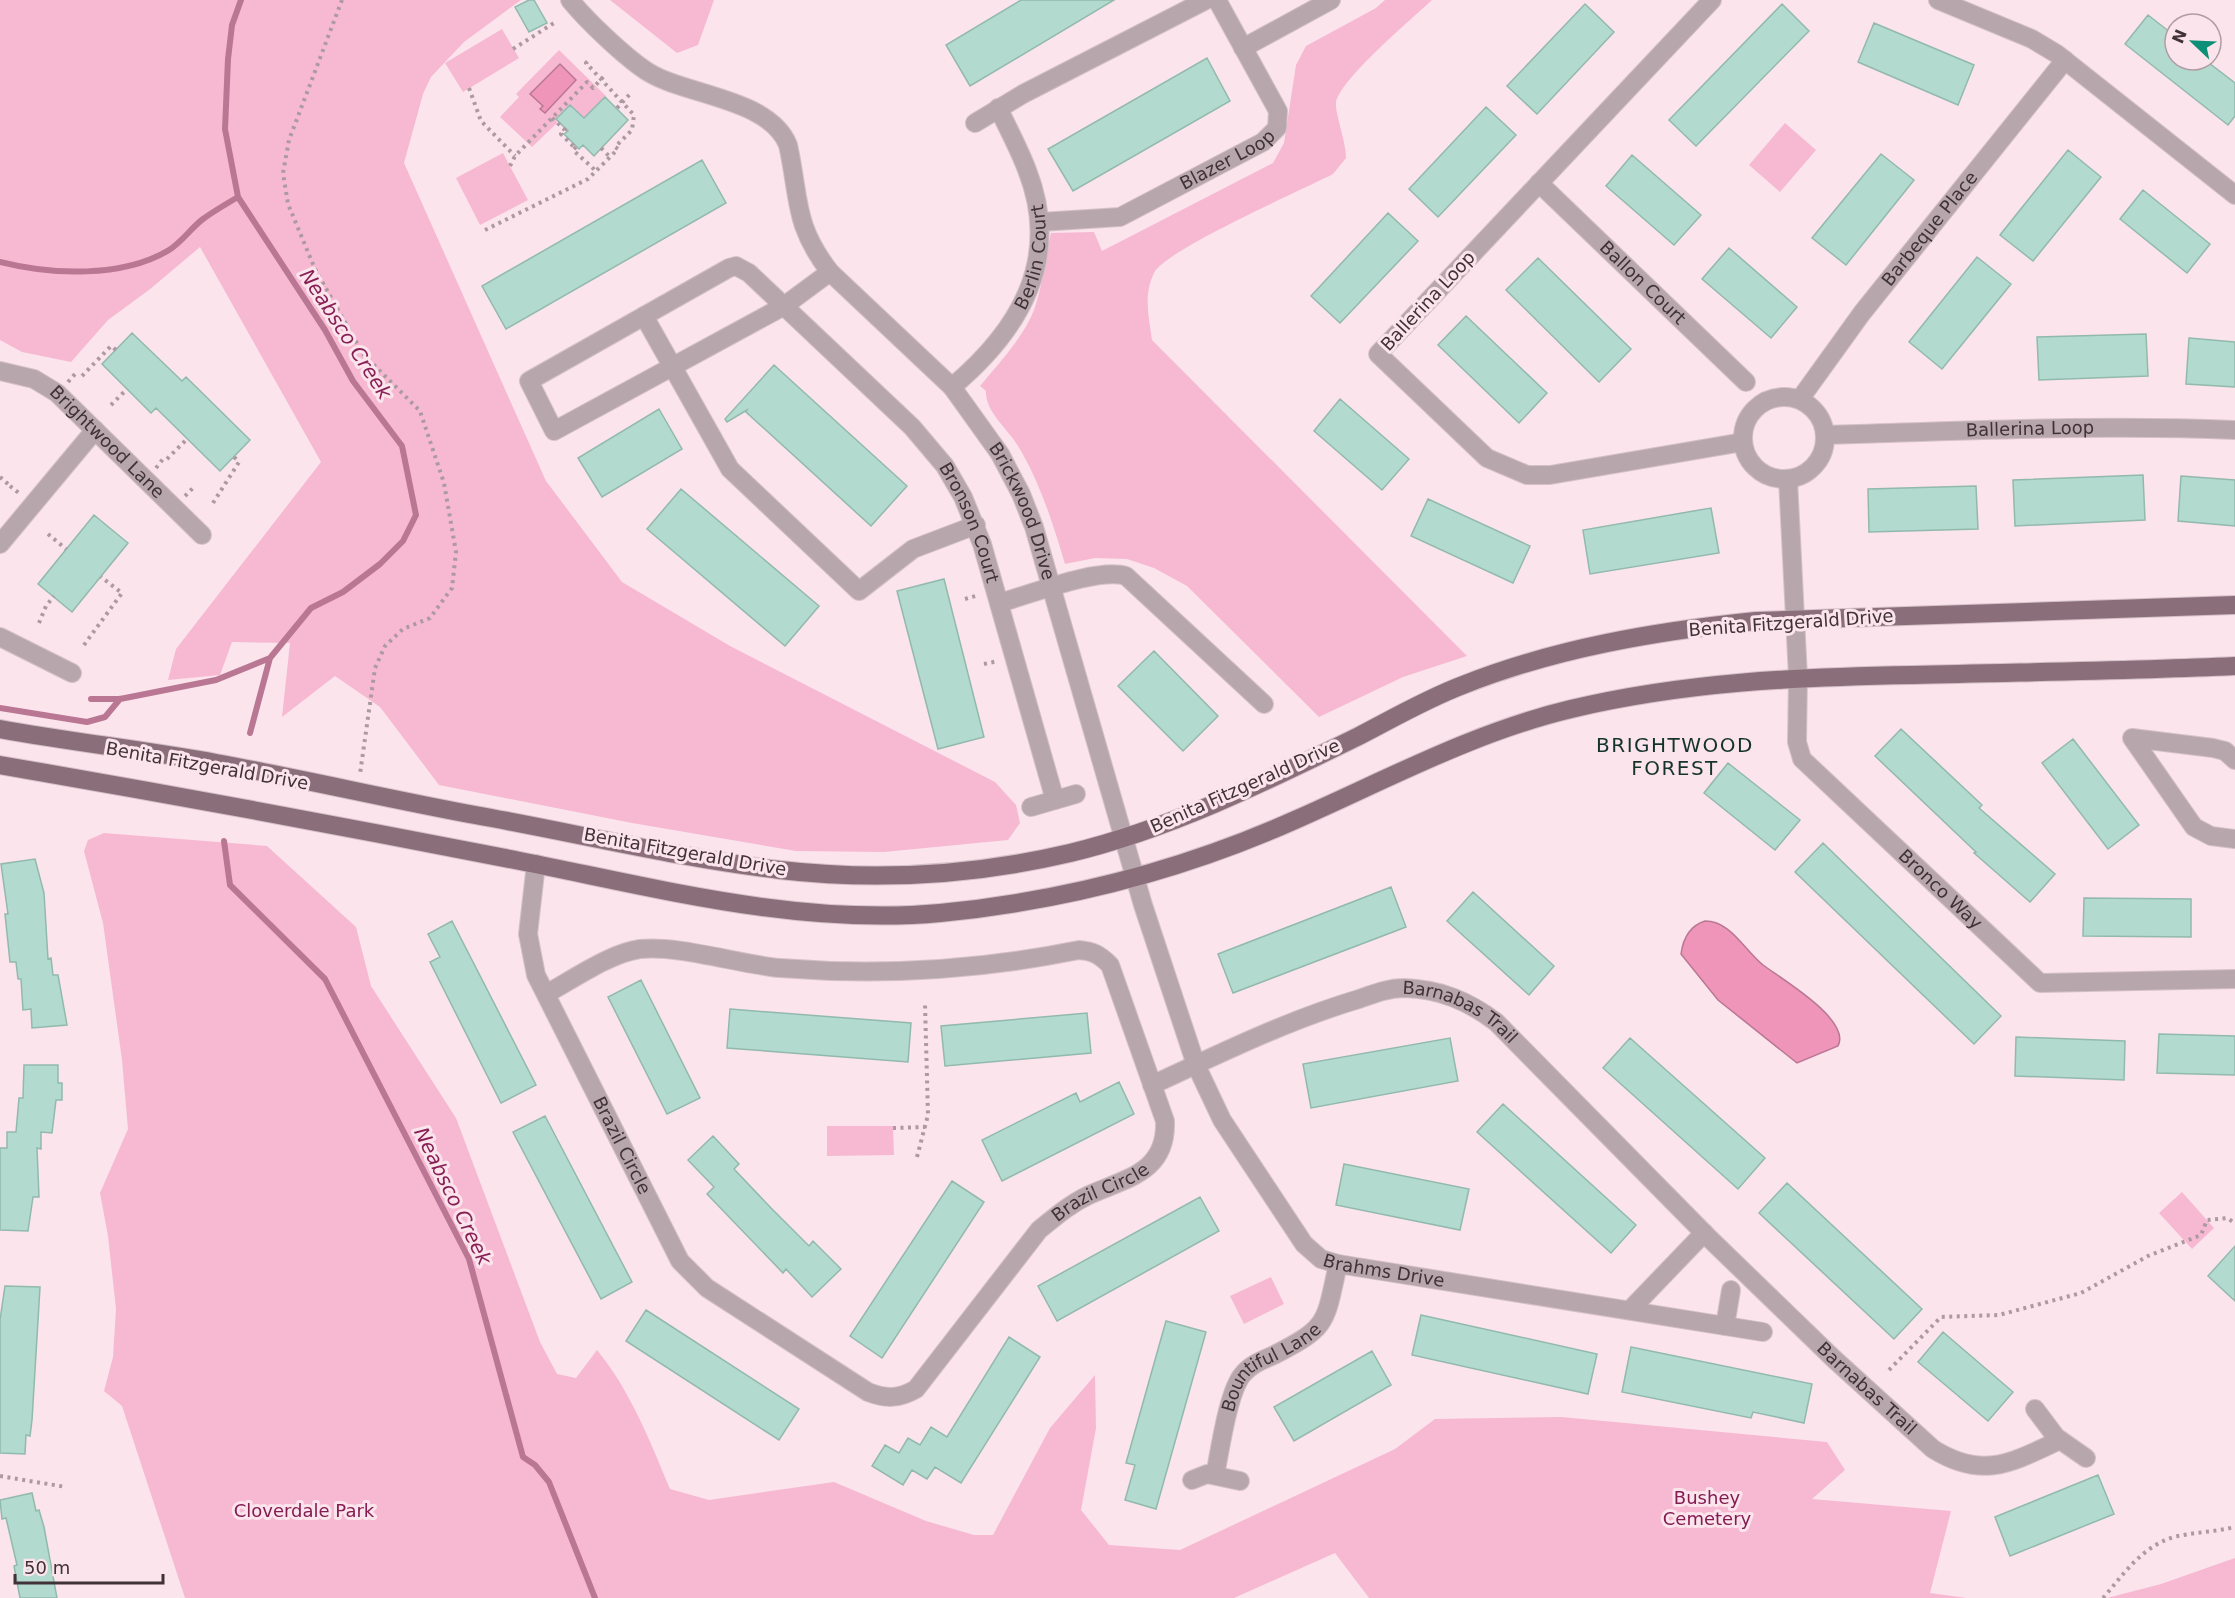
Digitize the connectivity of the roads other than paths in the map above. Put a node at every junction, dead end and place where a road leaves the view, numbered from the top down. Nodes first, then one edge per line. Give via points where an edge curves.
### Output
1 (570, 0) edge
2 (1206, 0) edge
3 (1217, 0) edge
4 (1331, 0) edge
5 (1712, 0) edge
6 (1938, 0) edge
7 (1243, 48) junction
8 (2065, 60) junction
9 (998, 108) junction
10 (975, 123) dead end
11 (1539, 183) junction
12 (2235, 195) edge
13 (1040, 222) junction
14 (830, 272) junction
15 (784, 306) junction
16 (644, 316) junction
17 (672, 367) junction
18 (0, 370) edge
19 (1746, 382) dead end
20 (952, 387) junction
21 (1800, 399) junction
22 (95, 430) junction
23 (2235, 430) edge
24 (1826, 435) junction
25 (1743, 442) junction
26 (1788, 479) junction
27 (976, 525) junction
28 (202, 535) dead end
29 (0, 544) edge
30 (1053, 588) junction
31 (999, 603) junction
32 (2235, 605) edge
33 (1794, 619) junction
34 (0, 638) edge
35 (2235, 666) edge
36 (72, 673) dead end
37 (1798, 677) junction
38 (1264, 704) dead end
39 (0, 729) edge
40 (2235, 760) edge
41 (0, 765) edge
42 (1076, 794) dead end
43 (1055, 800) junction
44 (1031, 807) dead end
45 (1123, 837) junction
46 (2235, 839) edge
47 (536, 864) junction
48 (1135, 878) junction
49 (2235, 979) edge
50 (546, 994) junction
51 (1196, 1065) junction
52 (1152, 1085) junction
53 (1704, 1233) junction
54 (1338, 1264) junction
55 (1731, 1290) dead end
56 (1630, 1310) junction
57 (1725, 1326) junction
58 (1763, 1332) dead end
59 (2035, 1409) dead end
60 (2060, 1440) junction
61 (2086, 1458) dead end
62 (1215, 1475) junction
63 (1192, 1480) dead end
64 (1240, 1481) dead end

1 - 14 street, Brickwood Drive via 648,72 752,110 784,136 804,230
2 - 9 street
3 - 7 street, Blazer Loop
4 - 7 street
5 - 11 street, Ballerina Loop
6 - 8 street via 2032,39
7 - 13 street, Blazer Loop via 1278,111 1279,120 1263,142 1120,217
8 - 12 street
8 - 21 street, Barbeque Place via 1862,313
9 - 10 street
9 - 13 street, Berlin Court via 1028,172
11 - 19 street, Ballon Court
11 - 25 street, Ballerina Loop via 1378,354 1487,458 1527,475 1550,475
13 - 20 street, Berlin Court via 1036,270 1016,317 998,343
14 - 15 street
14 - 20 street, Brickwood Drive
15 - 16 street, Bronson Court via 749,273 735,266
15 - 17 street
15 - 27 street, Bronson Court via 922,437 945,466
16 - 17 street
16 - 17 street via 528,381 554,431
17 - 27 street via 730,469 859,591 913,549
18 - 22 street, Brightwood Lane via 45,385
20 - 30 street, Brickwood Drive via 981,424 1021,494
21 - 24 street via 1818,413
21 - 25 street via 1782,397 1765,401 1748,418
22 - 28 street, Brightwood Lane
22 - 29 street
23 - 24 street, Ballerina Loop via 2068,427
24 - 26 street via 1820,460 1806,473
25 - 26 street via 1753,465 1775,479
26 - 33 street
27 - 31 street, Bronson Court
30 - 31 street
30 - 38 street via 1111,573 1126,576
30 - 45 street, Brickwood Drive
31 - 43 street, Bronson Court
32 - 33 main road, Benita Fitzgerald Drive
33 - 37 street, Bronco Way
33 - 45 main road, Benita Fitzgerald Drive via 1689,628 1516,666 1461,685 1187,815
34 - 36 street
35 - 37 main road, Benita Fitzgerald Drive
37 - 48 main road, Benita Fitzgerald Drive via 1632,696 1510,726 1395,773 1291,822
37 - 49 street, Bronco Way via 1797,742 1802,759 2040,983
39 - 45 main road, Benita Fitzgerald Drive via 213,763 716,861 830,874 945,873 1011,865
40 - 46 street via 2213,748 2132,738 2194,827 2211,836
41 - 47 main road, Benita Fitzgerald Drive via 223,803
42 - 43 street
43 - 44 street
45 - 48 street, Brickwood Drive
47 - 48 main road, Benita Fitzgerald Drive via 684,894 838,915 935,913 1011,904
47 - 50 street, Brazil Circle via 528,934 536,975
48 - 51 street, Brahms Drive
50 - 52 street, Brazil Circle via 621,954 660,948 779,968 884,972 970,968 1091,951 1110,965
50 - 52 street, Brazil Circle via 625,1156 686,1269 706,1288 881,1397 906,1395 922,1383 1039,1230 1064,1209 1154,1163 1162,1150 1165,1121
51 - 52 street, Barnabas Trail
51 - 53 street, Barnabas Trail via 1296,1021 1392,989 1428,990 1452,996 1496,1022
51 - 54 street, Brahms Drive via 1222,1120 1294,1232 1321,1259
53 - 56 street
53 - 60 street, Barnabas Trail via 1834,1359 1933,1449 1950,1459 1970,1466 2007,1464
54 - 56 street, Brahms Drive
54 - 62 street, Bountiful Lane via 1328,1309 1317,1329 1253,1365 1240,1378
55 - 57 street
56 - 57 street, Brahms Drive
57 - 58 street, Brahms Drive
59 - 60 street
60 - 61 street
62 - 63 street via 1204,1474
62 - 64 street

